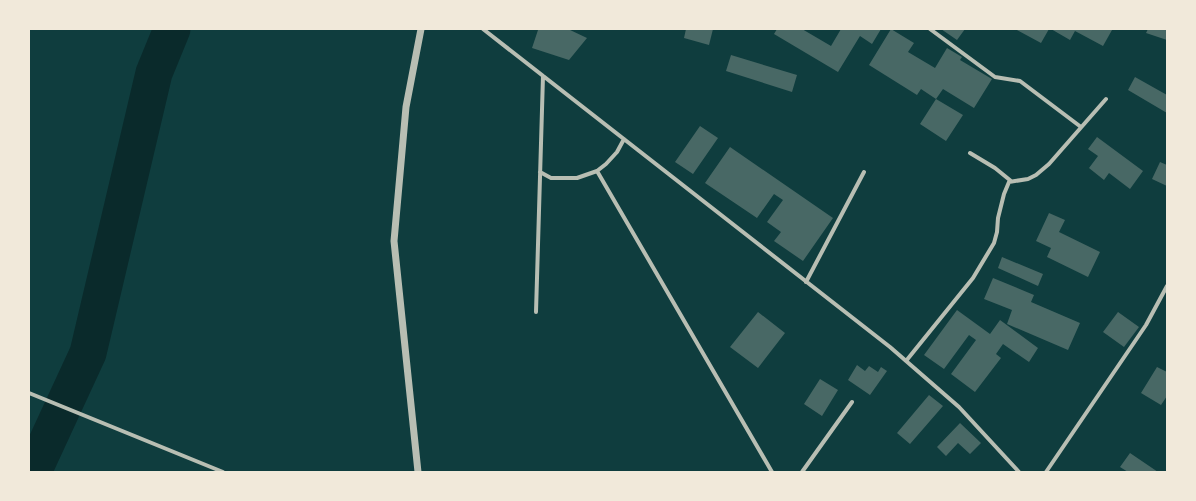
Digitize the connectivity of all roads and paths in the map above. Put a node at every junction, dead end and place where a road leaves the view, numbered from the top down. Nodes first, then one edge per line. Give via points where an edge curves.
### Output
1 (421, 29) edge
2 (483, 29) edge
3 (930, 29) edge
4 (543, 76) junction
5 (1106, 98) dead end
6 (1081, 127) junction
7 (624, 139) junction
8 (970, 153) dead end
9 (597, 171) junction
10 (540, 172) junction
11 (864, 172) dead end
12 (1011, 180) junction
13 (806, 282) junction
14 (1167, 286) edge
15 (536, 312) dead end
16 (906, 361) junction
17 (29, 393) edge
18 (852, 402) dead end
19 (220, 472) edge
20 (418, 472) edge
21 (772, 472) edge
22 (802, 472) edge
23 (1019, 472) edge
24 (1046, 472) edge

1 - 20 street via 406,107 394,241
2 - 4 street
3 - 6 street via 995,77 1020,81
4 - 7 street
4 - 10 street
5 - 6 street
6 - 12 street via 1036,175 1028,179
7 - 9 street via 617,152
7 - 13 street
8 - 12 street
9 - 10 street via 577,178 551,178
9 - 21 street
10 - 15 street
11 - 13 street
12 - 16 street via 1004,194 994,243 973,278
13 - 16 street
14 - 24 street via 1146,325
16 - 23 street via 959,407
17 - 19 street
18 - 22 street

